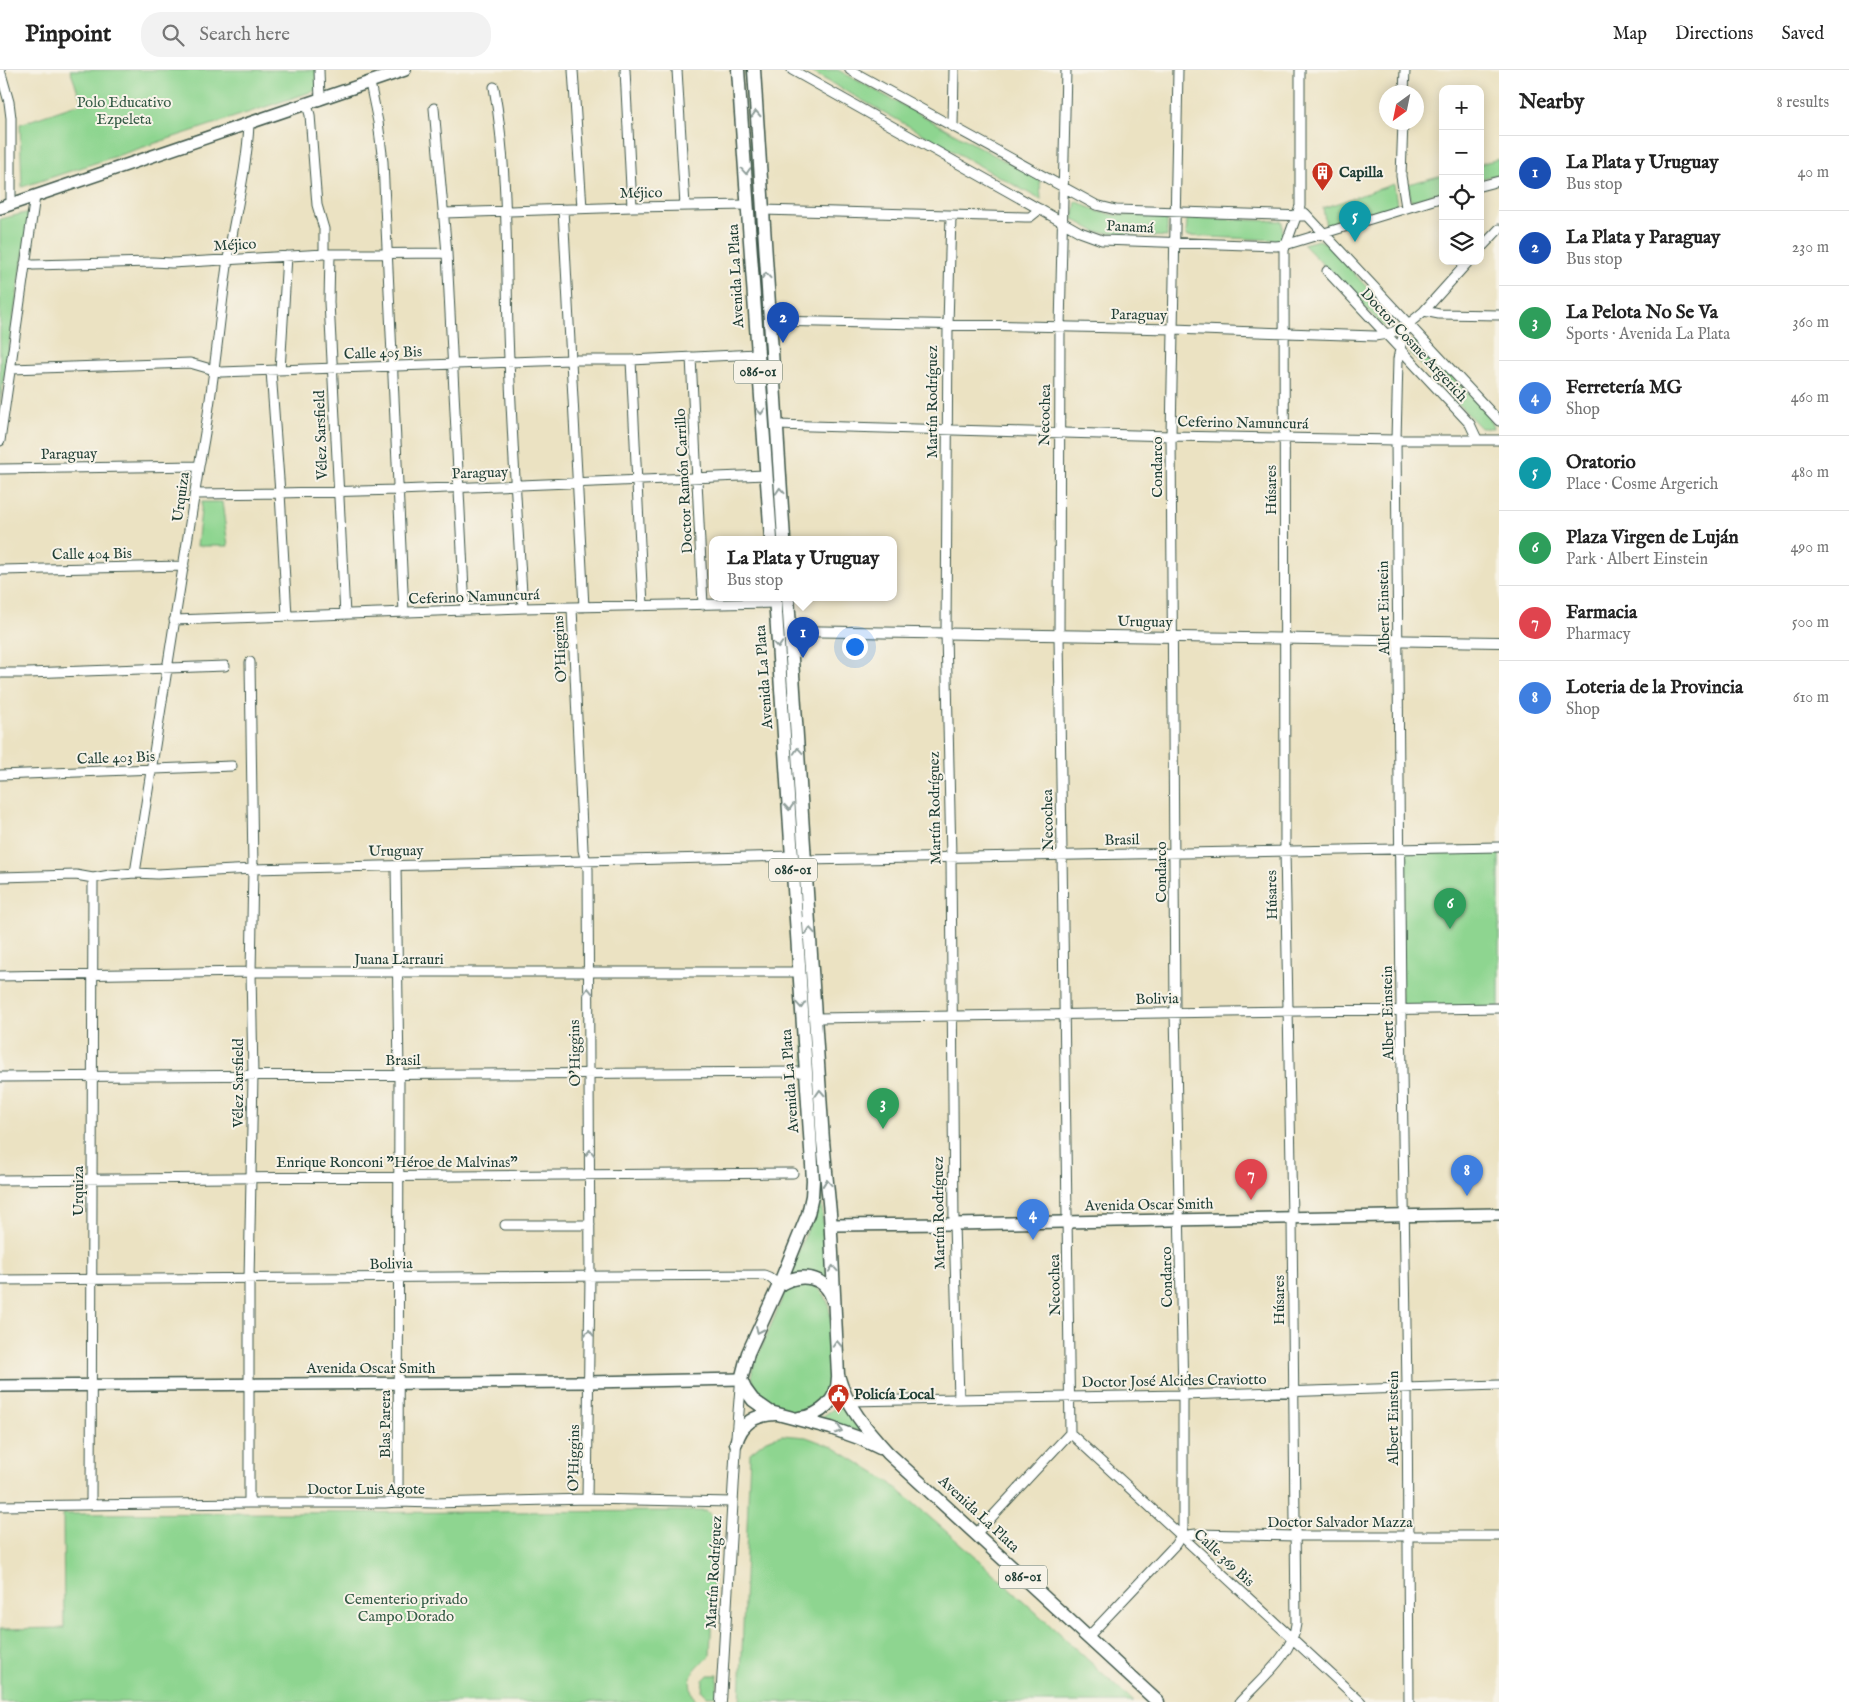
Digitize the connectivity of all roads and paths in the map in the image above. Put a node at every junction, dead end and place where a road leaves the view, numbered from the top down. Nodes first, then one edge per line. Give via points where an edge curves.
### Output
1 (4, 70) edge
2 (319, 70) edge
3 (405, 70) edge
4 (574, 70) edge
5 (624, 70) edge
6 (676, 70) edge
7 (738, 70) edge
8 (754, 70) edge
9 (792, 70) edge
10 (850, 70) edge
11 (954, 70) edge
12 (1066, 70) edge
13 (1178, 70) edge
14 (1300, 70) edge
15 (1405, 70) edge
16 (0, 71) edge
17 (370, 83) junction
18 (1404, 85) edge
19 (494, 87) dead end
20 (320, 100) junction
21 (307, 105) junction
22 (434, 108) dead end
23 (249, 124) junction
24 (953, 126) junction
25 (1403, 130) edge
26 (1499, 181) edge
27 (1484, 185) edge
28 (1063, 188) junction
29 (35, 196) junction
30 (1439, 197) edge
31 (748, 205) junction
32 (5, 206) edge
33 (685, 206) junction
34 (1300, 206) junction
35 (632, 207) junction
36 (1406, 207) junction
37 (582, 208) junction
38 (563, 209) junction
39 (1040, 209) junction
40 (505, 210) junction
41 (762, 210) junction
42 (1175, 212) junction
43 (444, 213) junction
44 (951, 216) junction
45 (1297, 216) junction
46 (1308, 216) junction
47 (1063, 222) junction
48 (1499, 229) edge
49 (1325, 234) junction
50 (1175, 244) junction
51 (1285, 245) junction
52 (1484, 245) edge
53 (447, 253) junction
54 (327, 254) junction
55 (388, 254) junction
56 (286, 256) junction
57 (228, 258) junction
58 (26, 263) junction
59 (1465, 265) edge
60 (1327, 271) dead end
61 (1424, 311) junction
62 (1499, 315) edge
63 (769, 321) junction
64 (948, 325) junction
65 (1408, 325) junction
66 (1060, 327) junction
67 (1174, 329) junction
68 (1285, 332) junction
69 (1386, 335) junction
70 (1399, 350) junction
71 (757, 354) junction
72 (691, 357) junction
73 (571, 360) junction
74 (631, 360) junction
75 (509, 362) junction
76 (451, 364) junction
77 (392, 367) junction
78 (332, 368) junction
79 (11, 369) junction
80 (213, 369) junction
81 (275, 370) junction
82 (1499, 421) edge
83 (776, 425) junction
84 (947, 429) junction
85 (1059, 433) junction
86 (1170, 436) junction
87 (1285, 437) junction
88 (1477, 439) junction
89 (1396, 440) junction
90 (1499, 440) edge
91 (0, 441) edge
92 (199, 466) junction
93 (0, 470) edge
94 (766, 475) junction
95 (698, 478) junction
96 (637, 480) junction
97 (577, 482) junction
98 (515, 486) junction
99 (458, 488) junction
100 (398, 490) junction
101 (337, 491) junction
102 (196, 494) junction
103 (280, 494) junction
104 (771, 536) edge
105 (784, 536) edge
106 (184, 566) junction
107 (0, 570) edge
108 (761, 601) edge
109 (775, 601) edge
110 (788, 601) edge
111 (704, 605) junction
112 (643, 606) junction
113 (523, 608) junction
114 (572, 608) junction
115 (584, 608) junction
116 (464, 610) junction
117 (404, 613) junction
118 (344, 615) junction
119 (287, 616) junction
120 (174, 620) junction
121 (790, 631) junction
122 (946, 633) junction
123 (1059, 636) junction
124 (1172, 638) junction
125 (1285, 640) junction
126 (1398, 641) junction
127 (1499, 642) edge
128 (250, 662) dead end
129 (225, 666) dead end
130 (168, 668) junction
131 (0, 672) edge
132 (232, 766) dead end
133 (152, 771) junction
134 (0, 775) edge
135 (1499, 847) edge
136 (1401, 850) junction
137 (1285, 851) junction
138 (1174, 853) junction
139 (1062, 855) junction
140 (951, 857) junction
141 (799, 858) junction
142 (586, 861) junction
143 (396, 866) junction
144 (253, 870) junction
145 (135, 874) junction
146 (0, 878) edge
147 (93, 878) junction
148 (251, 972) junction
149 (588, 972) junction
150 (799, 972) junction
151 (398, 973) junction
152 (0, 976) edge
153 (93, 976) junction
154 (1499, 1008) edge
155 (1401, 1009) junction
156 (1288, 1010) junction
157 (1176, 1012) junction
158 (1063, 1014) junction
159 (951, 1015) junction
160 (816, 1018) junction
161 (806, 1072) junction
162 (399, 1074) junction
163 (589, 1074) junction
164 (253, 1075) junction
165 (92, 1076) junction
166 (0, 1077) edge
167 (793, 1173) dead end
168 (590, 1174) junction
169 (399, 1175) junction
170 (251, 1177) junction
171 (92, 1179) junction
172 (0, 1180) edge
173 (1499, 1214) edge
174 (1405, 1216) junction
175 (1292, 1218) junction
176 (1179, 1219) junction
177 (1068, 1222) junction
178 (954, 1224) junction
179 (505, 1225) dead end
180 (590, 1225) junction
181 (830, 1225) junction
182 (590, 1276) junction
183 (398, 1278) junction
184 (91, 1279) junction
185 (0, 1280) edge
186 (249, 1280) junction
187 (779, 1285) junction
188 (836, 1312) junction
189 (838, 1375) junction
190 (741, 1379) junction
191 (589, 1382) junction
192 (398, 1383) junction
193 (250, 1384) junction
194 (91, 1385) junction
195 (1499, 1385) edge
196 (0, 1386) edge
197 (1407, 1388) junction
198 (1293, 1391) junction
199 (1183, 1395) junction
200 (1070, 1397) junction
201 (959, 1399) junction
202 (849, 1401) junction
203 (775, 1414) junction
204 (792, 1418) junction
205 (1070, 1433) junction
206 (736, 1443) junction
207 (888, 1453) junction
208 (587, 1499) junction
209 (398, 1502) junction
210 (732, 1502) junction
211 (249, 1503) junction
212 (91, 1504) junction
213 (0, 1506) edge
214 (976, 1534) junction
215 (1181, 1536) junction
216 (1295, 1536) junction
217 (1407, 1536) junction
218 (1499, 1536) edge
219 (1088, 1637) junction
220 (1293, 1640) junction
221 (721, 1702) edge
222 (1158, 1702) edge
223 (1240, 1702) edge
224 (1361, 1702) edge
225 (1409, 1702) edge

1 - 16 street
2 - 20 street
3 - 17 main road
4 - 37 street
5 - 35 street
6 - 33 street
7 -> 31 main road, Avenida La Plata / 086-01
41 -> 8 main road, Avenida La Plata / 086-01
9 - 39 street, Panamá
10 - 24 street, Panamá
11 - 24 street
12 - 28 street, Necochea
13 - 42 street, Condarco
14 - 34 street, Húsares
15 - 18 street
16 - 32 street via 10,118
17 - 20 main road
17 - 55 street via 383,162
19 - 40 street via 500,122
20 - 21 main road
21 - 23 main road
21 - 54 street, Vélez Sarsfield
22 - 43 street
23 - 29 main road
23 - 57 street, Urquiza
24 - 28 street, Panamá
25 - 36 street via 1401,176
26 - 27 street
28 - 42 street, Panamá via 1104,208
28 - 47 street, Necochea
29 - 32 main road
29 - 58 street
30 - 36 street, Panamá
31 - 33 street, Méjico
31 - 71 main road, Avenida La Plata / 086-01
33 - 35 street, Méjico
34 - 45 street, Húsares
34 - 46 street, Doctor Cosme Argerich
35 - 37 street, Méjico
36 - 49 street, Panamá
37 - 38 street, Méjico
38 - 40 street, Méjico
38 - 73 street, O'Higgins
39 - 44 street via 1030,217
39 - 47 street, Panamá
40 - 43 street, Méjico
40 - 75 street
41 - 44 street
63 -> 41 main road, Avenida La Plata / 086-01
42 - 45 street, Panamá
42 - 50 street, Condarco
43 - 53 street
44 - 64 street, Martín Rodríguez
45 - 46 street, Panamá
45 - 51 street, Húsares
46 - 49 street, Doctor Cosme Argerich
47 - 50 street, Panamá via 1102,240
47 - 66 street, Necochea
48 - 52 street
49 - 51 street, Panamá
49 - 65 street, Doctor Cosme Argerich
50 - 51 street, Panamá
50 - 67 street, Condarco
51 - 68 street, Húsares
53 - 55 street, Méjico
53 - 76 street
54 - 55 street, Méjico
54 - 56 street, Méjico
54 - 78 street, Vélez Sarsfield
55 - 77 street
56 - 57 street, Méjico
56 - 81 street
57 - 58 street, Méjico via 172,263 33,266
57 - 80 street, Urquiza
58 - 79 street
59 - 61 street
60 - 69 street, Doctor Cosme Argerich
61 - 62 street
61 - 65 street, Paraguay
63 - 64 street, Paraguay
63 - 83 main road, Avenida La Plata / 086-01
64 - 66 street, Paraguay
64 - 84 street, Martín Rodríguez
65 - 69 street, Paraguay
65 - 70 street, Albert Einstein
65 - 82 street, Doctor Cosme Argerich
66 - 67 street, Paraguay
66 - 85 street, Necochea
67 - 68 street, Paraguay
67 - 86 street, Condarco
68 - 69 street, Paraguay
68 - 87 street, Húsares
69 - 70 street, Doctor Cosme Argerich
70 - 88 street, Doctor Cosme Argerich via 1470,424
70 - 89 street, Albert Einstein
71 - 72 street, Calle 405 Bis
71 -> 94 main road, Avenida La Plata / 086-01
72 - 74 street, Calle 405 Bis
72 - 95 street, Doctor Ramón Carrillo
73 - 74 street, Calle 405 Bis
73 - 75 street, Calle 405 Bis
73 - 97 street, O'Higgins
74 - 96 street
75 - 76 street, Calle 405 Bis
75 - 98 street
76 - 77 street, Calle 405 Bis
76 - 99 street
77 - 78 street, Calle 405 Bis
77 - 100 street
78 - 81 street, Calle 405 Bis
78 - 101 street, Vélez Sarsfield
79 - 80 street, Calle 405 Bis via 190,363
79 - 91 street
80 - 81 street, Calle 405 Bis via 221,372
80 - 92 street, Urquiza
81 - 103 street
83 - 84 street, Ceferino Namuncurá
105 -> 83 main road, Avenida La Plata / 086-01
84 - 85 street, Ceferino Namuncurá
84 - 122 street, Martín Rodríguez
85 - 86 street, Ceferino Namuncurá
85 - 123 street, Necochea
86 - 87 street, Ceferino Namuncurá
86 - 124 street, Condarco
87 - 89 street, Ceferino Namuncurá
87 - 125 street, Húsares
88 - 89 street, Ceferino Namuncurá
88 - 90 street, Ceferino Namuncurá
89 - 126 street, Albert Einstein
92 - 93 street, Paraguay
92 - 102 street, Urquiza
94 - 95 street, Paraguay
94 - 104 main road, Avenida La Plata / 086-01
95 - 96 street, Paraguay
95 - 111 street, Doctor Ramón Carrillo
96 - 97 street, Paraguay
96 - 112 street
97 - 98 street, Paraguay
97 - 115 street, O'Higgins
98 - 99 street, Paraguay
98 - 113 street
99 - 100 street, Paraguay
99 - 116 street
100 - 101 street, Paraguay
100 - 117 street
101 - 103 street, Paraguay
101 - 118 street, Vélez Sarsfield
102 - 103 street, Paraguay
102 - 106 street, Urquiza
103 - 119 street
106 - 107 street, Calle 404 Bis
106 - 120 street, Urquiza
108 - 111 street, Ceferino Namuncurá
109 -> 141 main road, Avenida La Plata / 086-01
110 - 121 main road, Avenida La Plata / 086-01
111 - 112 street, Ceferino Namuncurá
112 - 115 street, Ceferino Namuncurá
113 - 114 street, Ceferino Namuncurá
113 - 116 street, Ceferino Namuncurá
114 - 115 street, Ceferino Namuncurá
114 - 142 street, O'Higgins
116 - 117 street, Ceferino Namuncurá
117 - 118 street, Ceferino Namuncurá
118 - 119 street, Ceferino Namuncurá
119 - 120 street, Ceferino Namuncurá
120 - 130 street, Urquiza
121 - 122 street, Uruguay
141 -> 121 main road, Avenida La Plata / 086-01
122 - 123 street, Uruguay
122 - 140 street, Martín Rodríguez
123 - 124 street, Uruguay
123 - 139 street, Necochea
124 - 125 street, Uruguay
124 - 138 street, Condarco
125 - 126 street, Uruguay
125 - 137 street, Húsares
126 - 127 street, Uruguay
126 - 136 street, Albert Einstein
128 - 144 street, Vélez Sarsfield
129 - 130 street
130 - 131 street
130 - 133 street, Urquiza
132 - 133 street, Calle 403 Bis
133 - 134 street, Calle 403 Bis
133 - 145 street, Urquiza
135 - 136 street, Brasil
136 - 137 street, Brasil
136 - 155 street, Albert Einstein
137 - 138 street, Brasil
137 - 156 street, Húsares
138 - 139 street, Brasil
138 - 157 street, Condarco
139 - 140 street, Brasil
139 - 158 street, Necochea
140 - 141 street, Brasil
140 - 159 street, Martín Rodríguez
141 - 142 street, Uruguay
141 - 150 main road, Avenida La Plata / 086-01
160 -> 141 main road, Avenida La Plata / 086-01
142 - 143 street, Uruguay
142 - 149 street, O'Higgins
143 - 144 street, Uruguay
143 - 151 street, Blas Parera
144 - 145 street, Uruguay
144 - 148 street, Vélez Sarsfield
145 - 147 street, Uruguay
146 - 147 street, Uruguay via 76,875
147 - 153 street, Urquiza
148 - 151 street, Juana Larrauri
148 - 153 street, Juana Larrauri
148 - 164 street, Vélez Sarsfield
149 - 150 street, Juana Larrauri
149 - 151 street, Juana Larrauri
163 -> 149 street, O'Higgins
150 -> 161 main road, Avenida La Plata / 086-01
151 - 162 street, Blas Parera
152 - 153 street, Juana Larrauri
153 - 165 street, Urquiza
154 - 155 street, Bolivia
155 - 156 street, Bolivia
155 - 174 street, Albert Einstein
156 - 157 street, Bolivia
156 - 175 street, Húsares
157 - 158 street, Bolivia
157 - 176 street, Condarco
158 - 159 street, Bolivia
158 - 177 street, Necochea
159 - 160 street, Bolivia
159 - 178 street, Martín Rodríguez
181 -> 160 main road, Avenida La Plata / 086-01
161 - 163 street, Brasil
161 - 187 main road, Avenida La Plata / 086-01 via 812,1196 808,1214
162 - 163 street, Brasil
162 - 164 street, Brasil
162 - 169 street, Blas Parera
168 -> 163 street, O'Higgins
164 - 165 street, Brasil
164 - 170 street, Vélez Sarsfield
165 - 166 street, Brasil
165 - 171 street, Urquiza
167 - 168 street, Enrique Ronconi "Héroe de Malvinas"
168 - 169 street, Enrique Ronconi "Héroe de Malvinas"
168 - 180 street, O'Higgins
169 - 170 street, Enrique Ronconi "Héroe de Malvinas"
169 - 183 street, Blas Parera
170 - 171 street, Enrique Ronconi "Héroe de Malvinas"
170 - 186 street, Vélez Sarsfield
171 - 172 street, Enrique Ronconi "Héroe de Malvinas"
171 - 184 street, Urquiza
173 - 174 main road, Avenida Oscar Smith
174 - 175 main road, Avenida Oscar Smith
174 - 197 street, Albert Einstein
175 - 176 main road, Avenida Oscar Smith
175 - 198 street, Húsares
176 - 177 main road, Avenida Oscar Smith
176 - 199 street, Condarco
177 - 178 main road, Avenida Oscar Smith
177 - 200 street, Necochea
178 - 181 main road, Avenida Oscar Smith
178 - 201 street, Martín Rodríguez
179 - 180 street
180 - 182 street, O'Higgins
188 -> 181 main road, Avenida La Plata / 086-01
182 - 183 street, Bolivia
182 - 187 street, Bolivia via 764,1275
191 -> 182 street, O'Higgins
183 - 186 street, Bolivia
183 - 192 street, Blas Parera
184 - 185 street, Bolivia
184 - 186 street, Bolivia
184 - 194 street, Urquiza
186 - 193 street, Vélez Sarsfield
187 - 188 main road via 794,1278 815,1279 830,1294
187 -> 190 main road, Avenida La Plata via 748,1353
189 -> 188 main road, Avenida La Plata
189 - 202 main road, Avenida La Plata / 086-01
189 - 204 main road via 837,1391 826,1406 806,1417
190 - 191 main road, Avenida Oscar Smith
190 - 203 main road, Avenida La Plata via 753,1400
190 - 206 street, Martín Rodríguez
191 - 192 main road, Avenida Oscar Smith
191 - 208 street, O'Higgins
192 - 193 main road, Avenida Oscar Smith
192 - 209 street, Blas Parera
193 - 194 main road, Avenida Oscar Smith
193 - 211 street, Vélez Sarsfield
194 - 196 main road, Avenida Oscar Smith
194 - 212 street, Urquiza
195 - 197 street, Doctor José Alcides Craviotto
197 - 198 street, Doctor José Alcides Craviotto
197 - 217 street, Albert Einstein
198 - 199 street, Doctor José Alcides Craviotto
198 - 216 street, Húsares
199 - 200 street, Doctor José Alcides Craviotto
199 - 215 street, Condarco
200 - 201 street, Doctor José Alcides Craviotto
200 - 205 street, Necochea
201 - 202 street, Doctor José Alcides Craviotto
202 - 207 main road, Avenida La Plata / 086-01 via 863,1424
203 - 204 main road, Avenida La Plata
203 - 206 main road via 750,1420 739,1432
204 -> 207 main road, Avenida La Plata / 086-01 via 848,1434
205 - 214 street
205 - 215 street, Calle 369 Bis
206 - 210 street, Martín Rodríguez
207 - 214 main road, Avenida La Plata / 086-01
208 - 209 street, Doctor Luis Agote
208 - 210 street, Doctor Luis Agote
209 - 211 street, Doctor Luis Agote
210 - 221 street, Martín Rodríguez
211 - 212 street, Doctor Luis Agote
212 - 213 street, Doctor Luis Agote
214 - 219 main road, Avenida La Plata / 086-01
215 - 216 street, Doctor Salvador Mazza
215 - 219 street
215 - 220 street, Calle 369 Bis
216 - 217 street, Doctor Salvador Mazza
216 - 220 street, Húsares via 1296,1624
217 - 218 street, Doctor Salvador Mazza
217 - 225 street, Albert Einstein
219 - 222 main road, Avenida La Plata / 086-01
220 - 223 street, Húsares
220 - 224 street, Calle 369 Bis

